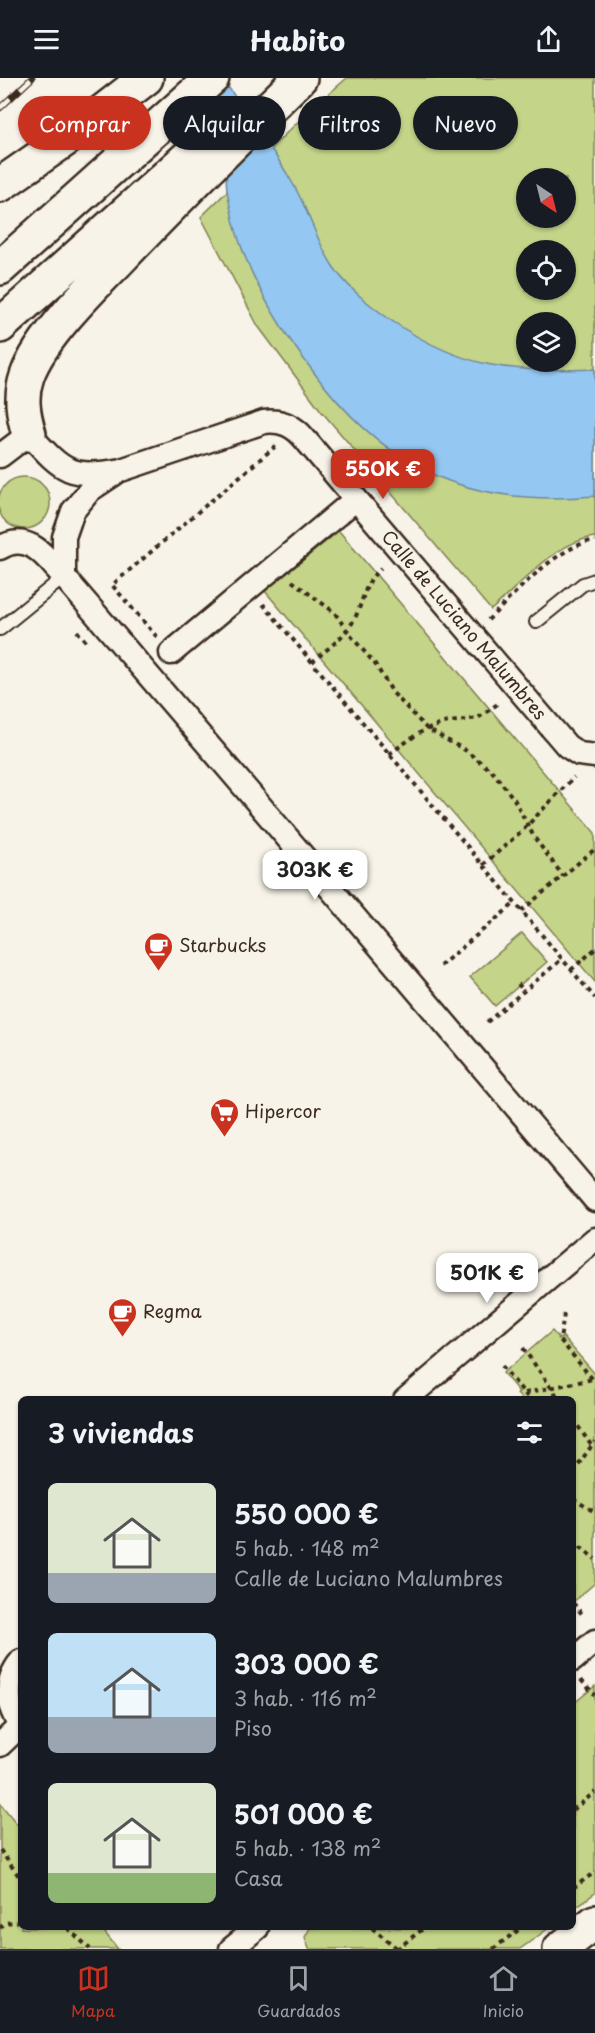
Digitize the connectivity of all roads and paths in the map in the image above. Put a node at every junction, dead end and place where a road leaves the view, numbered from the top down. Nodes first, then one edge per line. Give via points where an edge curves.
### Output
1 (146, 78) edge
2 (212, 78) edge
3 (290, 80) edge
4 (203, 158) junction
5 (0, 185) edge
6 (0, 268) edge
7 (0, 326) edge
8 (29, 434) junction
9 (278, 443) dead end
10 (0, 456) edge
11 (121, 470) junction
12 (356, 499) junction
13 (595, 540) edge
14 (0, 548) edge
15 (278, 564) junction
16 (381, 568) dead end
17 (64, 577) junction
18 (595, 580) edge
19 (249, 588) junction
20 (536, 622) dead end
21 (0, 629) edge
22 (346, 630) junction
23 (472, 634) junction
24 (171, 653) joint
25 (312, 662) junction
26 (499, 703) dead end
27 (427, 729) junction
28 (389, 754) junction
29 (595, 756) edge
30 (574, 777) dead end
31 (528, 825) junction
32 (595, 849) edge
33 (483, 865) junction
34 (563, 876) junction
35 (515, 903) junction
36 (522, 911) junction
37 (595, 949) edge
38 (562, 959) junction
39 (440, 966) dead end
40 (571, 970) junction
41 (518, 984) dead end
42 (524, 991) junction
43 (595, 998) edge
44 (487, 1022) dead end
45 (595, 1200) edge
46 (595, 1239) edge
47 (564, 1314) dead end
48 (523, 1348) dead end
49 (502, 1366) dead end
50 (594, 1381) edge
51 (550, 1387) junction
52 (525, 1393) junction
53 (410, 1396) edge
54 (527, 1396) edge
55 (557, 1396) edge
56 (576, 1423) edge
57 (595, 1441) edge
58 (592, 1445) junction
59 (576, 1468) edge
60 (576, 1501) edge
61 (595, 1512) edge
62 (576, 1543) edge
63 (595, 1559) edge
64 (576, 1607) edge
65 (583, 1615) dead end
66 (595, 1641) edge
67 (18, 1664) edge
68 (577, 1669) edge
69 (595, 1695) edge
70 (18, 1722) edge
71 (18, 1729) edge
72 (0, 1745) edge
73 (595, 1792) edge
74 (576, 1807) edge
75 (0, 1850) edge
76 (595, 1872) edge
77 (18, 1875) edge
78 (576, 1886) edge
79 (18, 1921) edge
80 (595, 1922) edge
81 (0, 1928) edge
82 (70, 1930) edge
83 (374, 1930) edge
84 (422, 1930) edge
85 (518, 1930) edge
86 (252, 1935) edge
87 (595, 1946) edge
88 (90, 1949) edge
89 (231, 1949) edge
90 (398, 1949) edge
91 (493, 1949) edge
92 (560, 1949) edge
93 (591, 1949) edge

1 - 5 main road
2 - 6 main road
3 - 4 main road
4 - 7 main road
4 - 8 main road via 44,345 27,374 23,391
8 - 10 street
8 - 11 street, Calle de Luciano Malumbres via 70,471 84,475
9 - 24 path via 112,585
11 - 12 street, Calle de Luciano Malumbres via 257,424 279,422 300,433
11 - 17 street, Calle de Luciano Malumbres via 90,490 74,511 64,537
12 - 15 street
12 - 23 street, Calle de Luciano Malumbres
13 - 23 path via 583,542 557,557
14 - 17 street via 28,543
15 - 19 street
15 - 22 path via 295,584 334,612
16 - 22 path via 368,583 356,618
17 - 21 lane
17 - 45 street
18 - 20 lane via 583,584
19 - 24 street
19 - 25 path
22 - 25 path
22 - 27 path via 393,693
23 - 29 street, Calle de Luciano Malumbres via 567,746 579,754
25 - 28 path
26 - 27 path via 478,717
27 - 28 path
27 - 31 path via 485,764 508,789
28 - 33 path
30 - 31 path
31 - 33 path
31 - 34 path
32 - 34 path
33 - 35 path
34 - 36 path
35 - 36 path
35 - 39 path
36 - 38 path
37 - 40 path
38 - 40 path
38 - 42 path
40 - 43 path
41 - 42 path
42 - 44 path
46 - 53 street
47 - 50 path via 560,1340
48 - 51 path
49 - 52 path
50 - 51 path
51 - 52 path
51 - 55 path
52 - 54 path
56 - 58 path
57 - 58 path
58 - 59 path
60 - 61 path
62 - 63 path
64 - 65 path
66 - 68 street
67 - 70 street via 9,1683 8,1698
68 - 69 path
71 - 72 street
73 - 74 path
75 - 77 path
76 - 78 path
79 - 81 path
80 - 92 main road
82 - 88 path
83 - 90 path
84 - 90 path
85 - 91 path
86 - 89 street
87 - 93 main road

